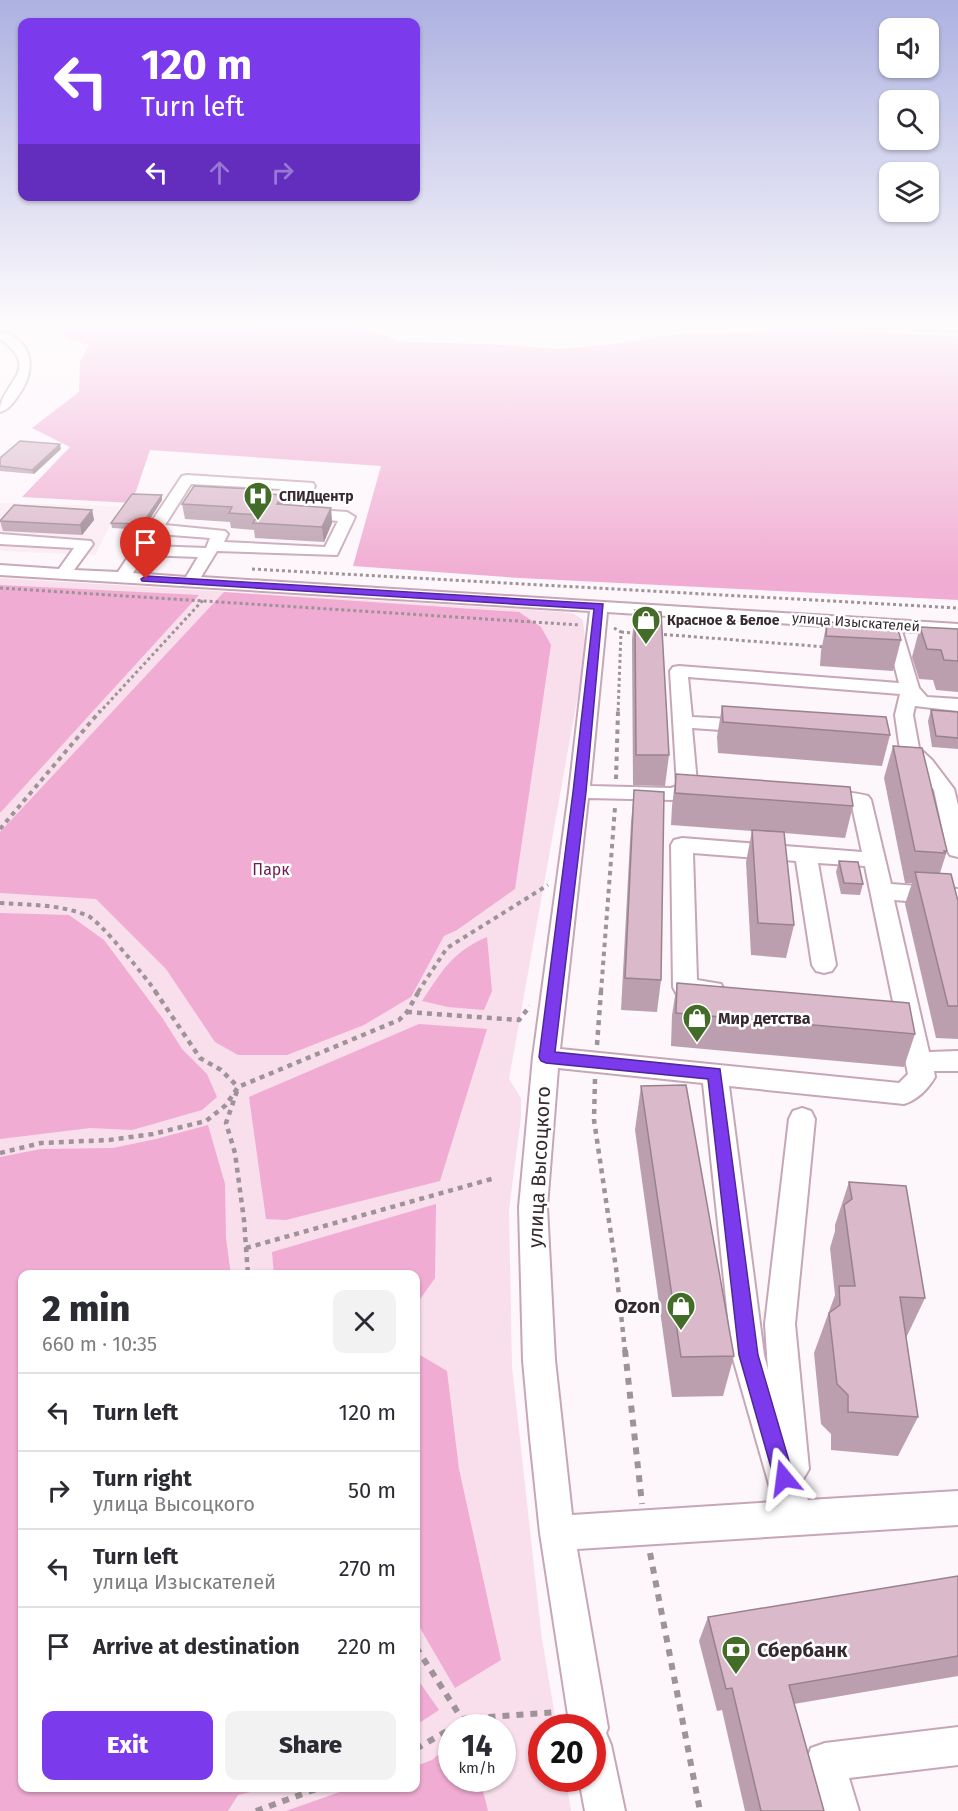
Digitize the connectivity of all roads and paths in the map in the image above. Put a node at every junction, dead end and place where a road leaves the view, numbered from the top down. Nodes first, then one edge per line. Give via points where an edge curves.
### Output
1 (156, 529) junction
2 (0, 538) edge
3 (142, 550) junction
4 (212, 550) junction
5 (248, 568) dead end
6 (0, 570) edge
7 (63, 574) junction
8 (123, 577) junction
9 (191, 582) junction
10 (0, 588) edge
11 (203, 600) junction
12 (958, 608) edge
13 (606, 621) junction
14 (892, 625) junction
15 (958, 629) edge
16 (643, 633) edge
17 (654, 634) edge
18 (829, 647) edge
19 (910, 689) junction
20 (958, 705) edge
21 (682, 722) junction
22 (765, 727) edge
23 (884, 735) edge
24 (908, 736) junction
25 (687, 789) junction
26 (722, 791) edge
27 (579, 792) junction
28 (615, 794) junction
29 (803, 796) edge
30 (954, 816) edge
31 (0, 829) edge
32 (958, 850) edge
33 (806, 855) junction
34 (875, 860) junction
35 (552, 883) dead end
36 (881, 891) junction
37 (958, 897) edge
38 (0, 903) edge
39 (825, 965) dead end
40 (731, 992) edge
41 (530, 1006) dead end
42 (884, 1009) edge
43 (407, 1012) junction
44 (907, 1012) junction
45 (546, 1057) junction
46 (596, 1061) junction
47 (958, 1061) edge
48 (919, 1062) junction
49 (715, 1074) junction
50 (238, 1087) junction
51 (802, 1119) dead end
52 (0, 1153) edge
53 (495, 1178) dead end
54 (246, 1248) junction
55 (248, 1270) edge
56 (958, 1508) edge
57 (796, 1518) junction
58 (645, 1528) junction
59 (557, 1533) junction
60 (420, 1653) edge
61 (459, 1714) edge
62 (532, 1714) edge
63 (569, 1714) edge
64 (587, 1714) edge
65 (438, 1736) edge
66 (958, 1746) edge
67 (420, 1747) edge
68 (308, 1792) edge
69 (601, 1792) edge
70 (256, 1811) edge
71 (605, 1811) edge
72 (700, 1811) edge
73 (839, 1811) edge

1 - 3 street
1 - 4 street via 215,532 220,537
1 - 4 street via 187,479 308,486 294,513 347,517 331,552
2 - 7 street via 85,544
3 - 4 street
3 - 8 street
4 - 9 street
5 - 12 path
6 - 7 street, улица Изыскателей
7 - 8 street, улица Изыскателей
8 - 9 street, улица Изыскателей
9 - 13 street, улица Изыскателей
10 - 11 path
11 - 13 path
11 - 31 path via 108,702
13 - 14 street, улица Изыскателей
13 - 16 path
13 - 27 street, улица Высоцкого
13 - 28 path
14 - 15 street, улица Изыскателей
14 - 19 street
17 - 18 path
19 - 20 street via 922,702
19 - 21 street via 679,671
19 - 24 street via 904,715
21 - 22 street
21 - 25 street
23 - 24 street
24 - 30 street via 910,750 944,789
25 - 26 street
25 - 28 street via 673,794
27 - 28 street
27 - 45 street, улица Высоцкого
28 - 46 path
29 - 34 street via 861,800
30 - 32 street
33 - 34 street
33 - 39 street
33 - 40 street via 682,845 685,987
34 - 36 street
35 - 43 path via 447,948
36 - 37 street
36 - 44 street
38 - 50 path via 53,907 90,916 147,978 200,1058
41 - 43 path via 519,1020
42 - 44 street
43 - 50 path via 399,1020 364,1036
44 - 48 street
45 - 46 street
45 - 59 street, улица Высоцкого via 534,1196 535,1265 539,1360
46 - 49 street
46 - 58 path via 594,1120 616,1268
47 - 48 street
48 - 49 street via 922,1077 904,1094
49 - 57 street via 748,1355
50 - 52 path via 206,1121 153,1134 41,1143
50 - 54 path via 226,1123 235,1153
51 - 57 street via 780,1324
53 - 54 path
54 - 55 path
56 - 57 street
57 - 58 street
58 - 59 street
58 - 72 path
59 - 64 street, улица Высоцкого
60 - 61 path
62 - 63 path
65 - 67 path
66 - 73 street via 825,1762
68 - 70 path
69 - 71 street

